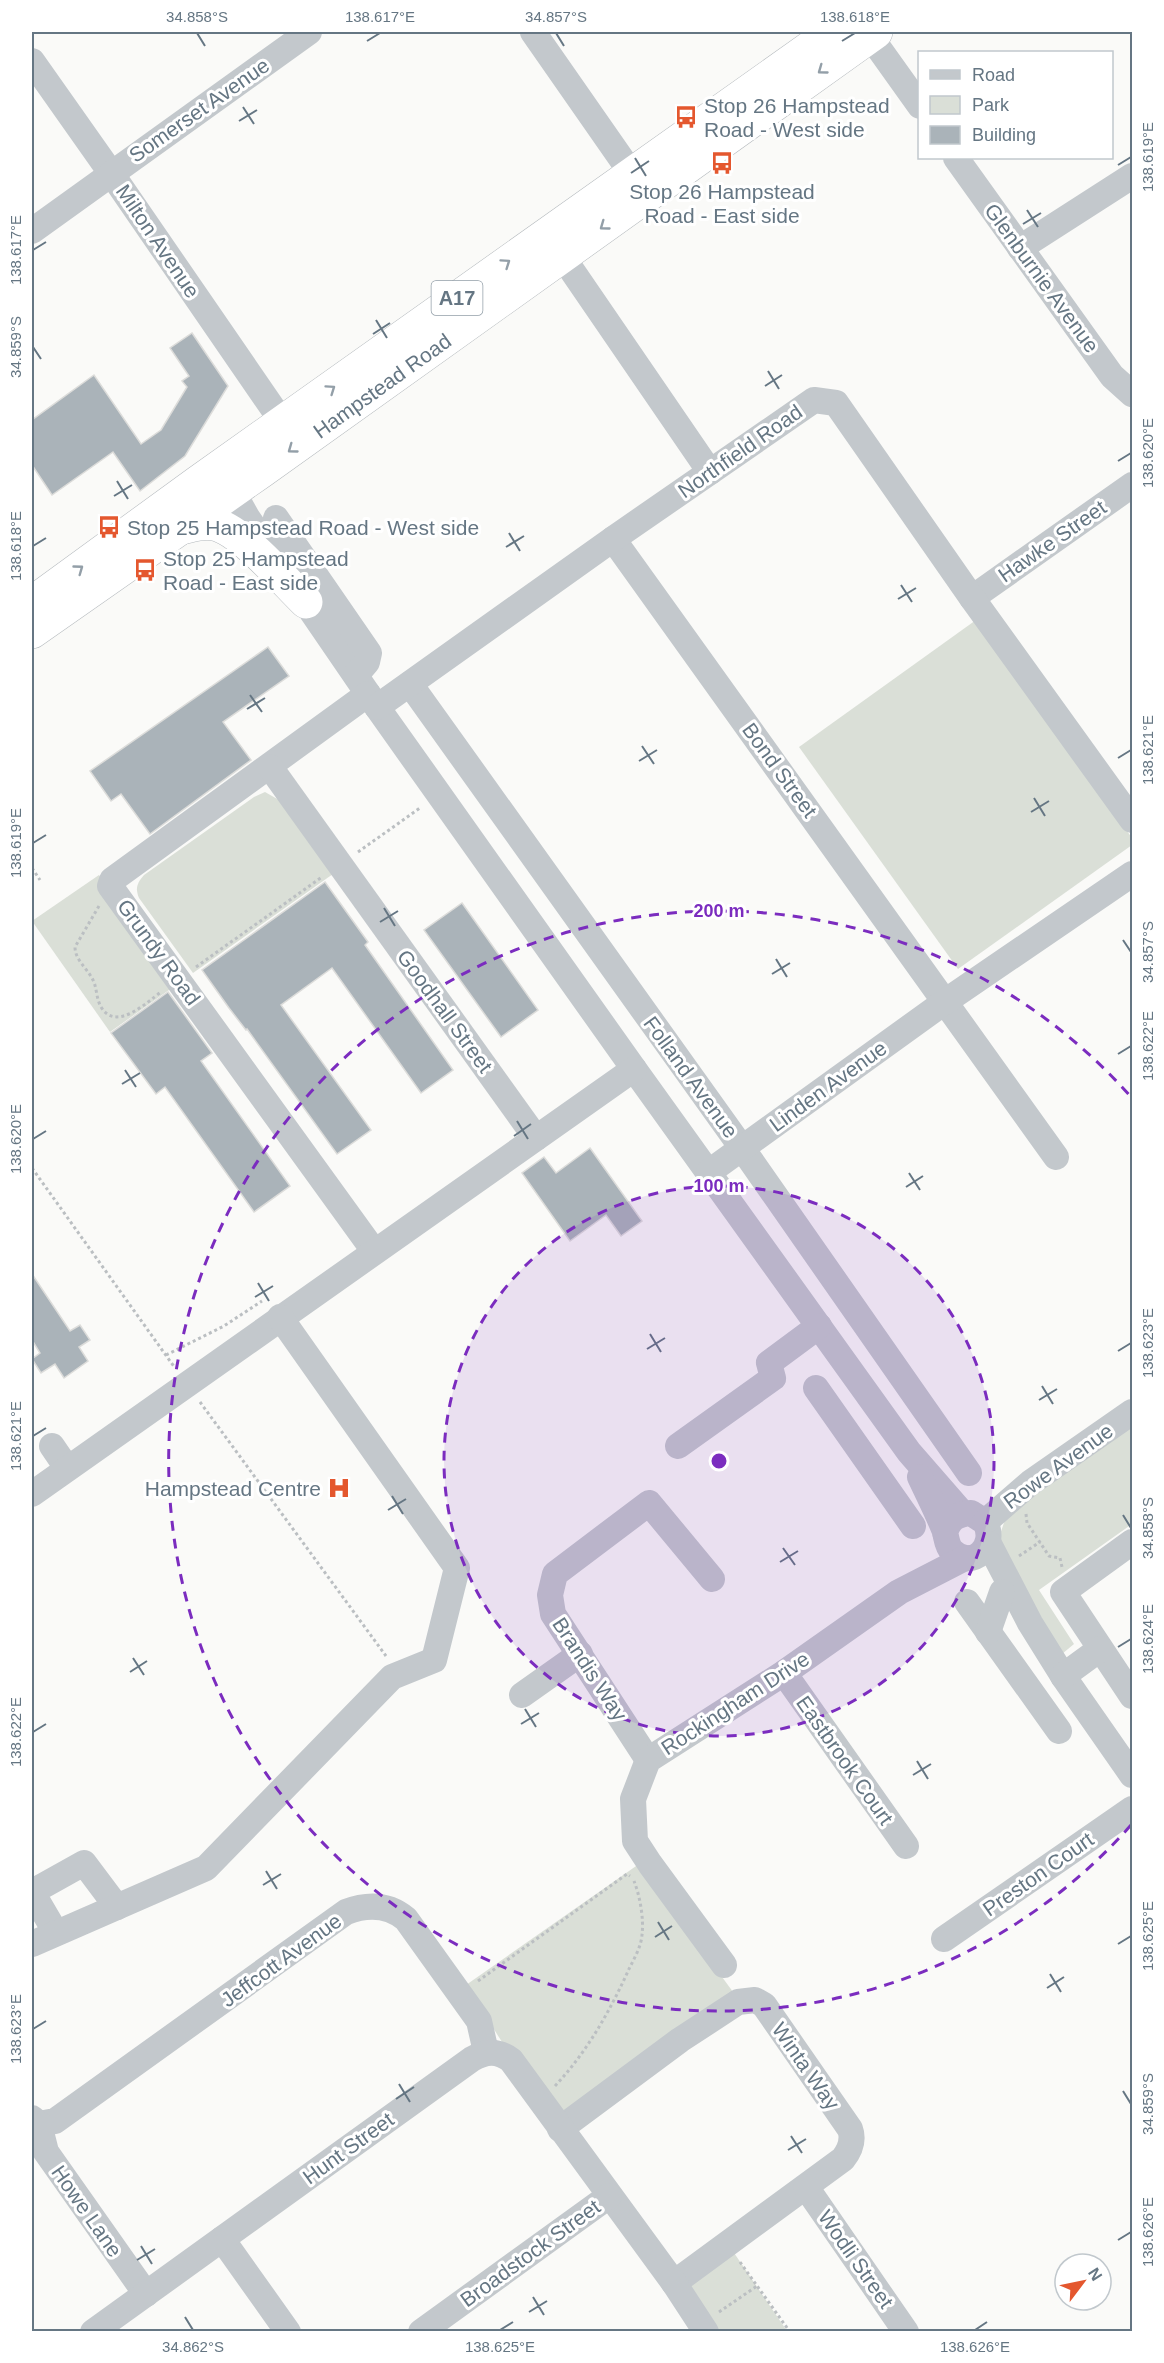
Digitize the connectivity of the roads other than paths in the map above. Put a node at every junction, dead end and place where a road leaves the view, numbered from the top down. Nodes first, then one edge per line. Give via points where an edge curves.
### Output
1 (309, 32) edge
2 (533, 32) edge
3 (832, 32) edge
4 (871, 33) edge
5 (32, 61) edge
6 (918, 103) edge
7 (957, 159) edge
8 (111, 172) junction
9 (1132, 176) edge
10 (639, 184) junction
11 (32, 231) edge
12 (1020, 248) junction
13 (562, 256) junction
14 (1132, 393) edge
15 (283, 423) junction
16 (710, 472) junction
17 (226, 480) junction
18 (1132, 484) edge
19 (276, 518) dead end
20 (181, 528) junction
21 (613, 539) junction
22 (305, 588) junction
23 (972, 598) junction
24 (32, 603) edge
25 (32, 632) edge
26 (410, 684) junction
27 (367, 692) junction
28 (270, 767) junction
29 (1132, 820) edge
30 (1132, 874) edge
31 (946, 1001) junction
32 (634, 1070) junction
33 (536, 1138) junction
34 (742, 1148) junction
35 (1056, 1157) dead end
36 (710, 1172) junction
37 (374, 1251) junction
38 (271, 1309) junction
39 (819, 1326) junction
40 (846, 1365) junction
41 (816, 1388) dead end
42 (832, 1411) junction
43 (1132, 1412) edge
44 (52, 1446) dead end
45 (678, 1446) dead end
46 (909, 1452) junction
47 (68, 1468) junction
48 (969, 1473) dead end
49 (886, 1488) junction
50 (926, 1488) junction
51 (32, 1494) edge
52 (913, 1526) dead end
53 (946, 1536) junction
54 (975, 1539) junction
55 (1132, 1542) edge
56 (712, 1580) dead end
57 (898, 1592) junction
58 (1002, 1592) junction
59 (967, 1602) dead end
60 (1030, 1623) junction
61 (988, 1632) junction
62 (1100, 1649) junction
63 (580, 1654) junction
64 (784, 1673) junction
65 (1063, 1676) junction
66 (522, 1695) dead end
67 (1132, 1696) edge
68 (1086, 1706) junction
69 (1043, 1710) junction
70 (1059, 1731) dead end
71 (648, 1760) junction
72 (1132, 1775) edge
73 (1132, 1809) edge
74 (906, 1846) dead end
75 (32, 1892) edge
76 (117, 1907) junction
77 (56, 1933) junction
78 (944, 1939) dead end
79 (32, 1944) edge
80 (724, 1965) dead end
81 (486, 2052) junction
82 (35, 2121) edge
83 (560, 2129) junction
84 (806, 2187) junction
85 (609, 2196) junction
86 (222, 2239) junction
87 (674, 2283) junction
88 (146, 2294) junction
89 (711, 2323) edge
90 (93, 2331) edge
91 (288, 2331) edge
92 (421, 2331) edge
93 (906, 2331) edge

1 - 8 street, Somerset Avenue
2 - 10 street
3 - 10 highway, Hampstead Road / A17
4 - 6 street
4 -> 10 highway, Hampstead Road / A17
5 - 8 street, Milton Avenue
7 - 12 street, Glenburnie Avenue
8 - 11 street, Somerset Avenue
8 - 15 street, Milton Avenue
9 - 12 street
10 -> 13 highway, Hampstead Road / A17
15 -> 10 highway, Hampstead Road / A17
12 - 14 street, Glenburnie Avenue via 1112,376
13 - 16 street
13 -> 17 highway, Hampstead Road / A17
15 - 17 highway, Hampstead Road / A17
16 - 21 street, Northfield Road
16 - 23 street, Northfield Road via 814,400 836,403
17 - 20 highway, Hampstead Road / A17
17 - 22 street, Folland Avenue
24 -> 17 highway, Hampstead Road / A17
18 - 23 street, Hawke Street
19 - 22 street, Folland Avenue
20 - 22 highway via 204,523 230,530
20 - 25 highway, Hampstead Road / A17
21 - 26 street, Northfield Road
21 - 31 street, Bond Street
22 - 27 street, Folland Avenue
23 - 29 street, Northfield Road
26 - 27 street, Northfield Road
26 - 34 street, Folland Avenue
27 - 28 street, Grundy Road
27 - 32 street, Folland Avenue
28 - 33 street, Goodhall Street
28 - 37 street, Grundy Road via 112,880 110,886
30 - 31 street, Linden Avenue
31 - 34 street, Linden Avenue
31 - 35 street
32 - 33 street via 597,1106
32 - 36 street, Folland Avenue
33 - 37 street
34 - 36 street, Linden Avenue
34 - 48 street, Folland Avenue
36 - 39 street, Folland Avenue
37 - 38 street
38 - 47 street via 187,1384
38 - 76 street via 457,1568 434,1660 392,1677 206,1868
39 - 40 street, Folland Avenue
39 - 45 street via 769,1363 774,1378
40 - 42 street
40 - 46 street, Folland Avenue
41 - 42 street
42 - 49 street
43 - 54 street, Rowe Avenue via 1030,1483
44 - 47 street
46 - 50 street, Folland Avenue
46 - 54 street, Folland Avenue
47 - 51 street
49 - 50 street
49 - 52 street
50 - 53 street, Folland Avenue
53 - 54 street, Rockingham Drive via 951,1520
53 - 57 street, Rockingham Drive
54 - 57 street, Rockingham Drive
54 - 58 street, Folland Avenue
54 - 60 street, Folland Avenue
55 - 62 street via 1064,1583
56 - 63 street, Brandis Way via 648,1503 555,1574 550,1595 553,1614
57 - 64 street, Rockingham Drive
58 - 60 street, Folland Avenue
58 - 61 street
59 - 61 street
60 - 65 street, Folland Avenue
61 - 69 street
62 - 65 street
62 - 67 street
63 - 66 street
63 - 71 street, Brandis Way
64 - 71 street, Rockingham Drive
64 - 74 street, Eastbrook Court
65 - 68 street, Folland Avenue
68 - 69 street
68 - 72 street, Folland Avenue
69 - 70 street
71 - 80 street, Rockingham Drive via 633,1799 635,1841
73 - 78 street, Preston Court
75 - 76 street via 84,1863
75 - 77 street
76 - 77 street
77 - 79 street
81 - 82 street, Jeffcott Avenue via 479,2021 406,1918 372,1905 358,1907 55,2121
81 - 83 street via 511,2060
81 - 86 street, Hunt Street
82 - 88 street, Howe Lane via 46,2152
83 - 84 street, Winta Way via 738,2002 755,2000 764,2005 852,2135 843,2159
83 - 85 street
84 - 87 street, Winta Way
84 - 93 street, Wodli Street
85 - 87 street
85 - 92 street, Broadstock Street
86 - 88 street, Hunt Street
86 - 91 street
87 - 89 street
88 - 90 street, Hunt Street

